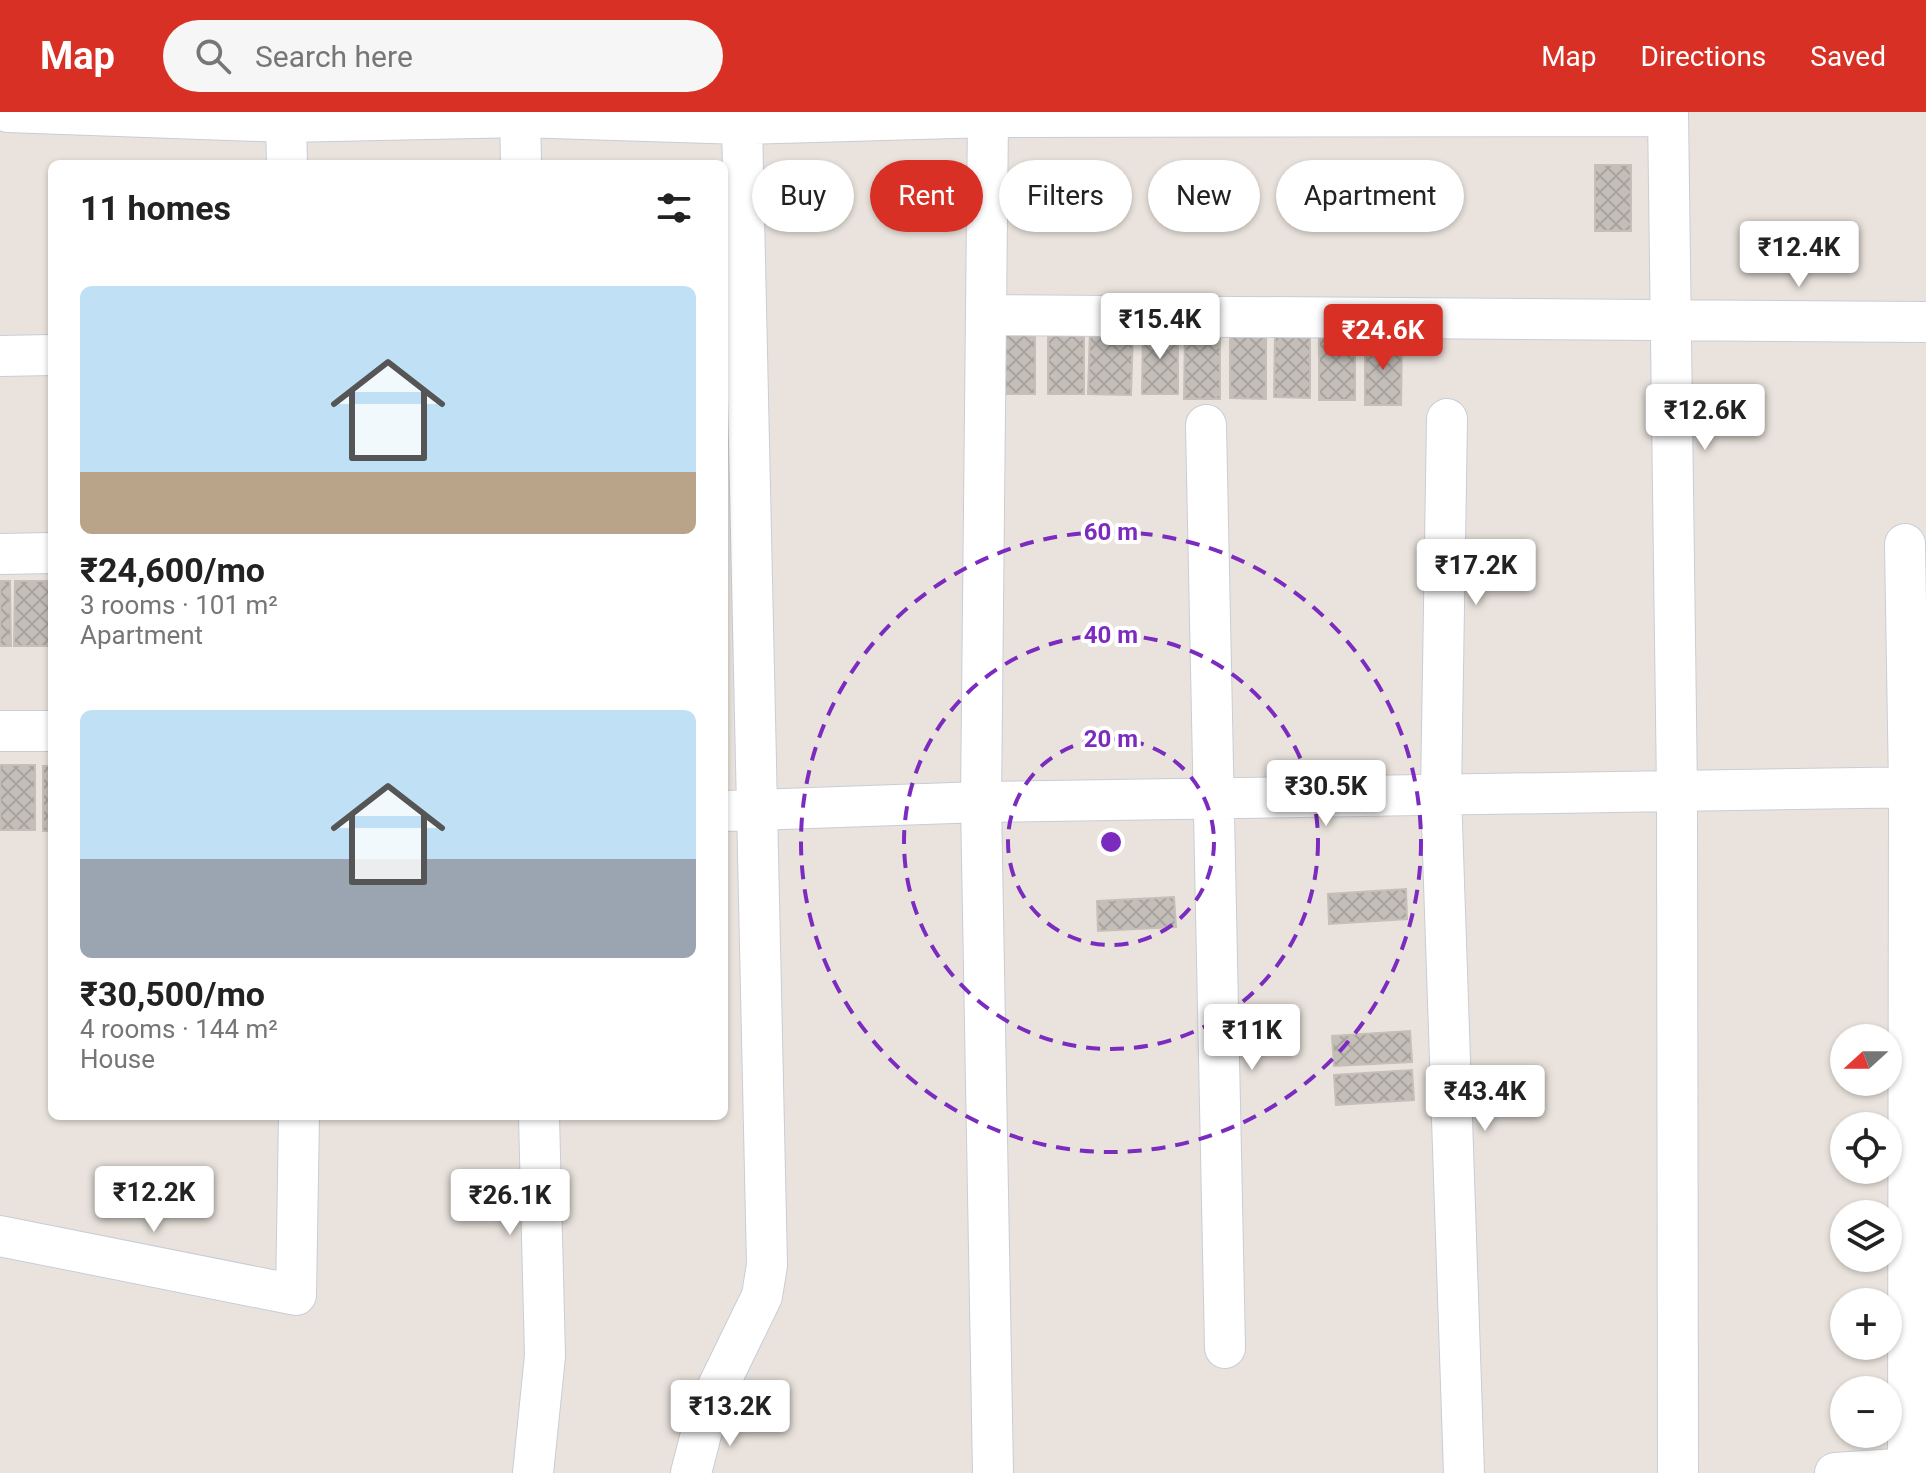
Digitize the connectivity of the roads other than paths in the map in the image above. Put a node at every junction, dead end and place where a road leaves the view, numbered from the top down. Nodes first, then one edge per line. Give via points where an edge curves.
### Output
1 (8, 112) edge
2 (1668, 114) edge
3 (520, 115) edge
4 (988, 117) junction
5 (286, 122) junction
6 (742, 124) junction
7 (287, 160) edge
8 (521, 160) edge
9 (986, 315) junction
10 (1671, 320) junction
11 (1926, 322) edge
12 (48, 355) edge
13 (0, 356) edge
14 (1447, 419) dead end
15 (1206, 425) dead end
16 (1905, 544) dead end
17 (48, 553) edge
18 (0, 554) edge
19 (0, 731) edge
20 (48, 731) edge
21 (1918, 787) edge
22 (1677, 791) junction
23 (1441, 794) junction
24 (1214, 798) junction
25 (981, 802) junction
26 (740, 810) edge
27 (299, 1120) edge
28 (539, 1120) edge
29 (0, 1236) edge
30 (1225, 1348) dead end
31 (1917, 1468) edge
32 (533, 1473) edge
33 (691, 1473) edge
34 (993, 1473) edge
35 (1464, 1473) edge
36 (1678, 1473) edge
37 (1835, 1473) edge

1 - 5 street
2 - 4 street
2 - 10 street
3 - 5 street
3 - 6 street
3 - 8 street
4 - 6 street
4 - 9 street
5 - 7 street
6 - 26 street
9 - 10 street
9 - 25 street
10 - 11 street
10 - 22 street
12 - 13 street
14 - 23 street
15 - 24 street
16 - 21 street
17 - 18 street
19 - 20 street
21 - 22 street
21 - 31 street
22 - 23 street
22 - 36 street
23 - 24 street
23 - 35 street
24 - 25 street
24 - 30 street
25 - 26 street
25 - 34 street
26 - 33 street via 767,1265 762,1296 708,1407
27 - 29 street via 296,1295
28 - 32 street via 545,1356
31 - 37 street

